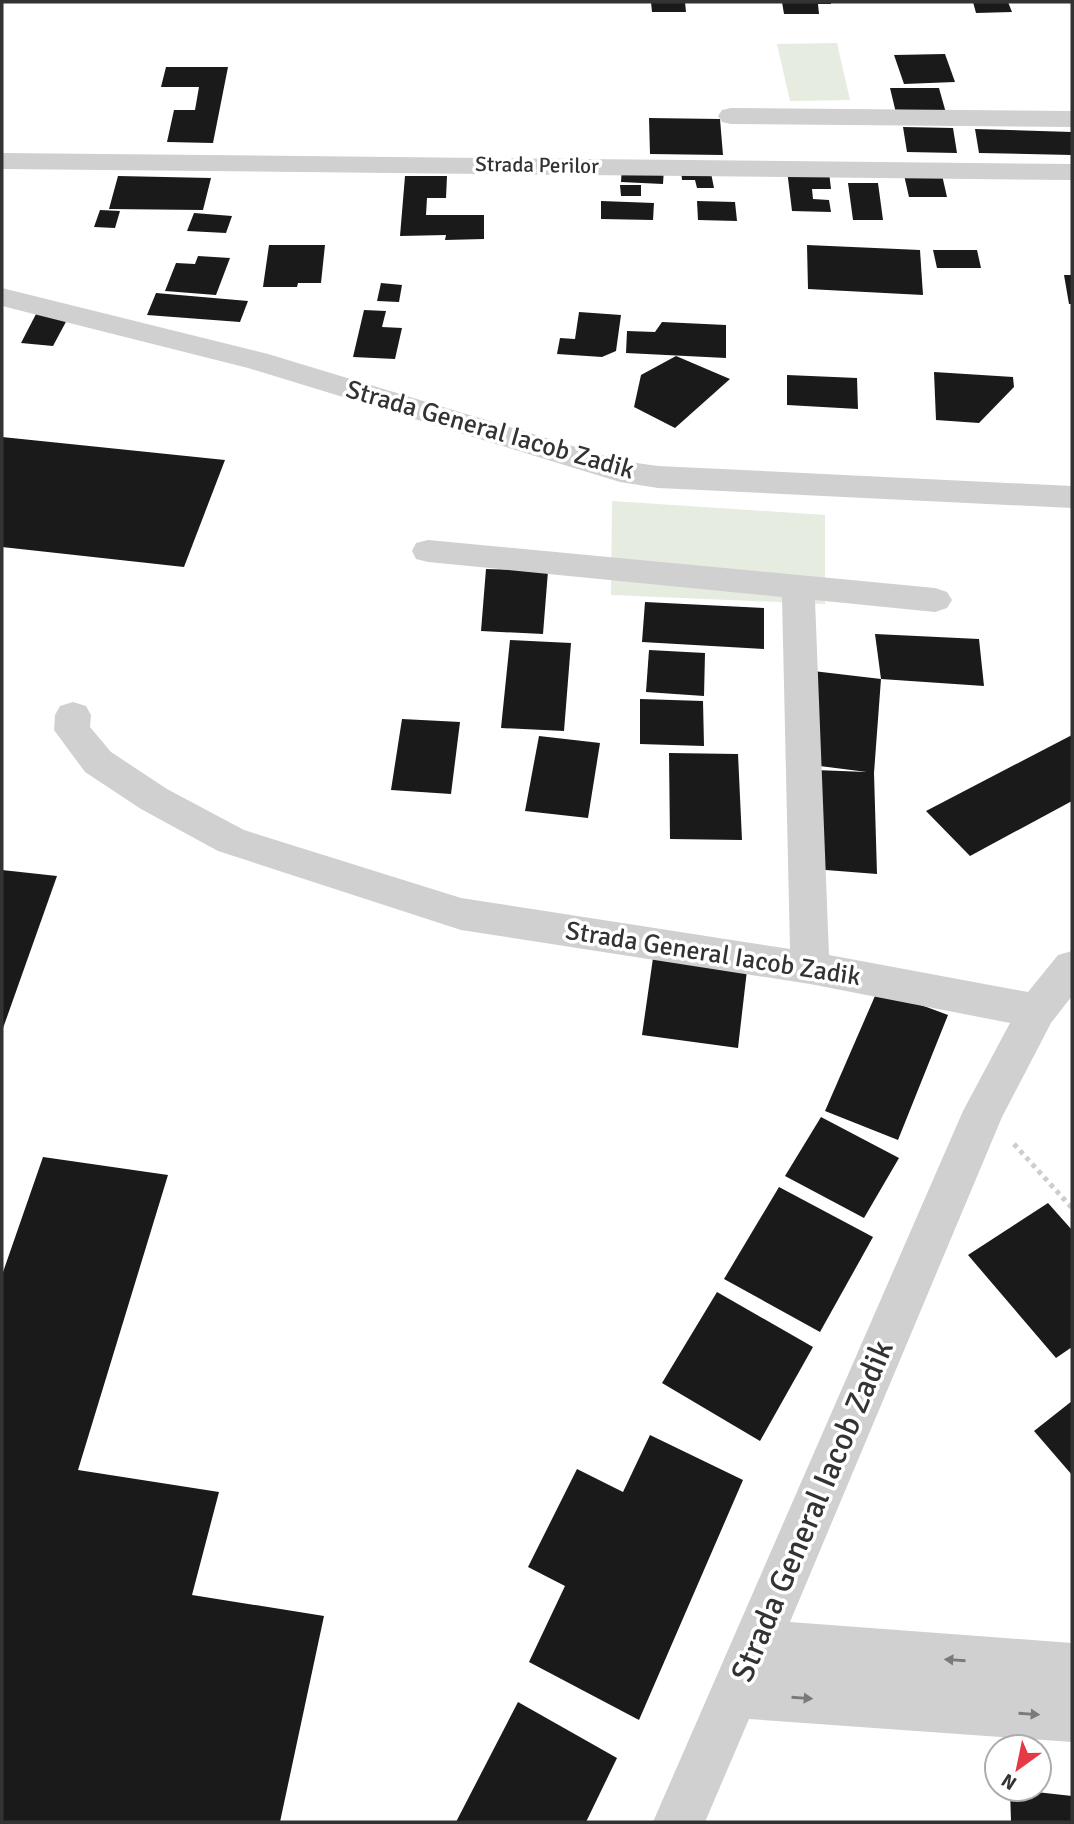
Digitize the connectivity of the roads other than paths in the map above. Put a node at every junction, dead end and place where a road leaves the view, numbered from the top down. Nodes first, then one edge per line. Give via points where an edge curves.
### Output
1 (732, 117) dead end
2 (1072, 119) edge
3 (2, 161) edge
4 (1072, 172) edge
5 (2, 297) edge
6 (1072, 497) edge
7 (428, 551) dead end
8 (798, 587) junction
9 (935, 600) dead end
10 (74, 715) dead end
11 (1072, 967) edge
12 (810, 968) junction
13 (1037, 1011) junction
14 (757, 1645) junction
15 (1072, 1668) edge
16 (734, 1693) junction
17 (1072, 1717) edge
18 (679, 1822) edge

1 - 2 street
3 - 4 street, Strada Perilor
5 - 6 street, Strada General Iacob Zadik via 257,361 620,471 658,477
7 - 8 street
8 - 9 street
8 - 12 street
10 - 12 street, Strada General Iacob Zadik via 72,730 98,762 231,841 461,914
11 - 13 street, Strada General Iacob Zadik
12 - 13 street, Strada General Iacob Zadik
13 - 14 street, Strada General Iacob Zadik via 984,1111
15 -> 14 street
14 - 16 street, Strada General Iacob Zadik
16 -> 17 street
16 - 18 street, Strada General Iacob Zadik

